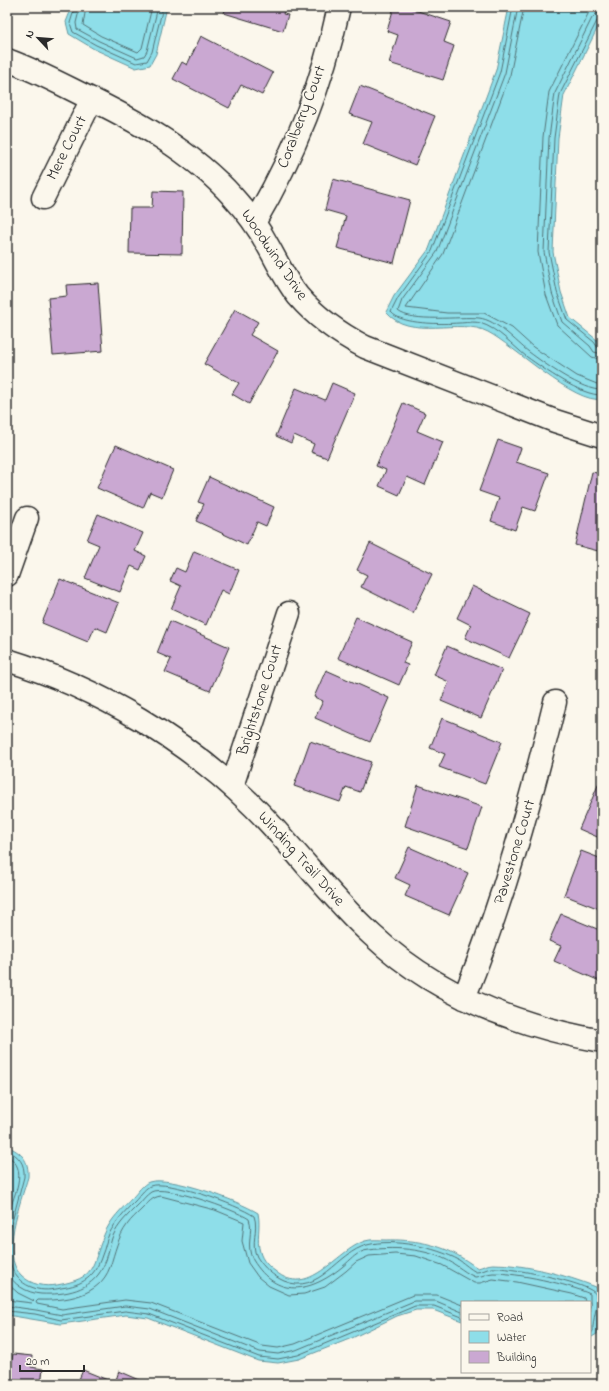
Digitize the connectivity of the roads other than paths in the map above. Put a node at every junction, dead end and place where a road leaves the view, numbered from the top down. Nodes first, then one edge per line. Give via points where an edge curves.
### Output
1 (339, 7) edge
2 (7, 60) edge
3 (92, 99) junction
4 (42, 198) dead end
5 (254, 223) junction
6 (602, 436) edge
7 (26, 518) dead end
8 (7, 575) edge
9 (289, 613) dead end
10 (7, 660) edge
11 (555, 702) dead end
12 (232, 786) junction
13 (464, 998) junction
14 (602, 1041) edge

1 - 5 street, Coralberry Court via 307,114 271,194
2 - 3 street, Woodwind Drive
3 - 4 street, Mere Court
3 - 5 street, Woodwind Drive via 189,155 234,198
5 - 6 street, Woodwind Drive via 298,296 330,327 347,338 555,421
7 - 8 street
9 - 12 street, Brightstone Court
10 - 12 street, Winding Trail Drive via 70,684 127,713 187,752
11 - 13 street, Pavestone Court via 530,806 505,889
12 - 13 street, Winding Trail Drive via 372,935 419,972
13 - 14 street, Winding Trail Drive via 551,1030

